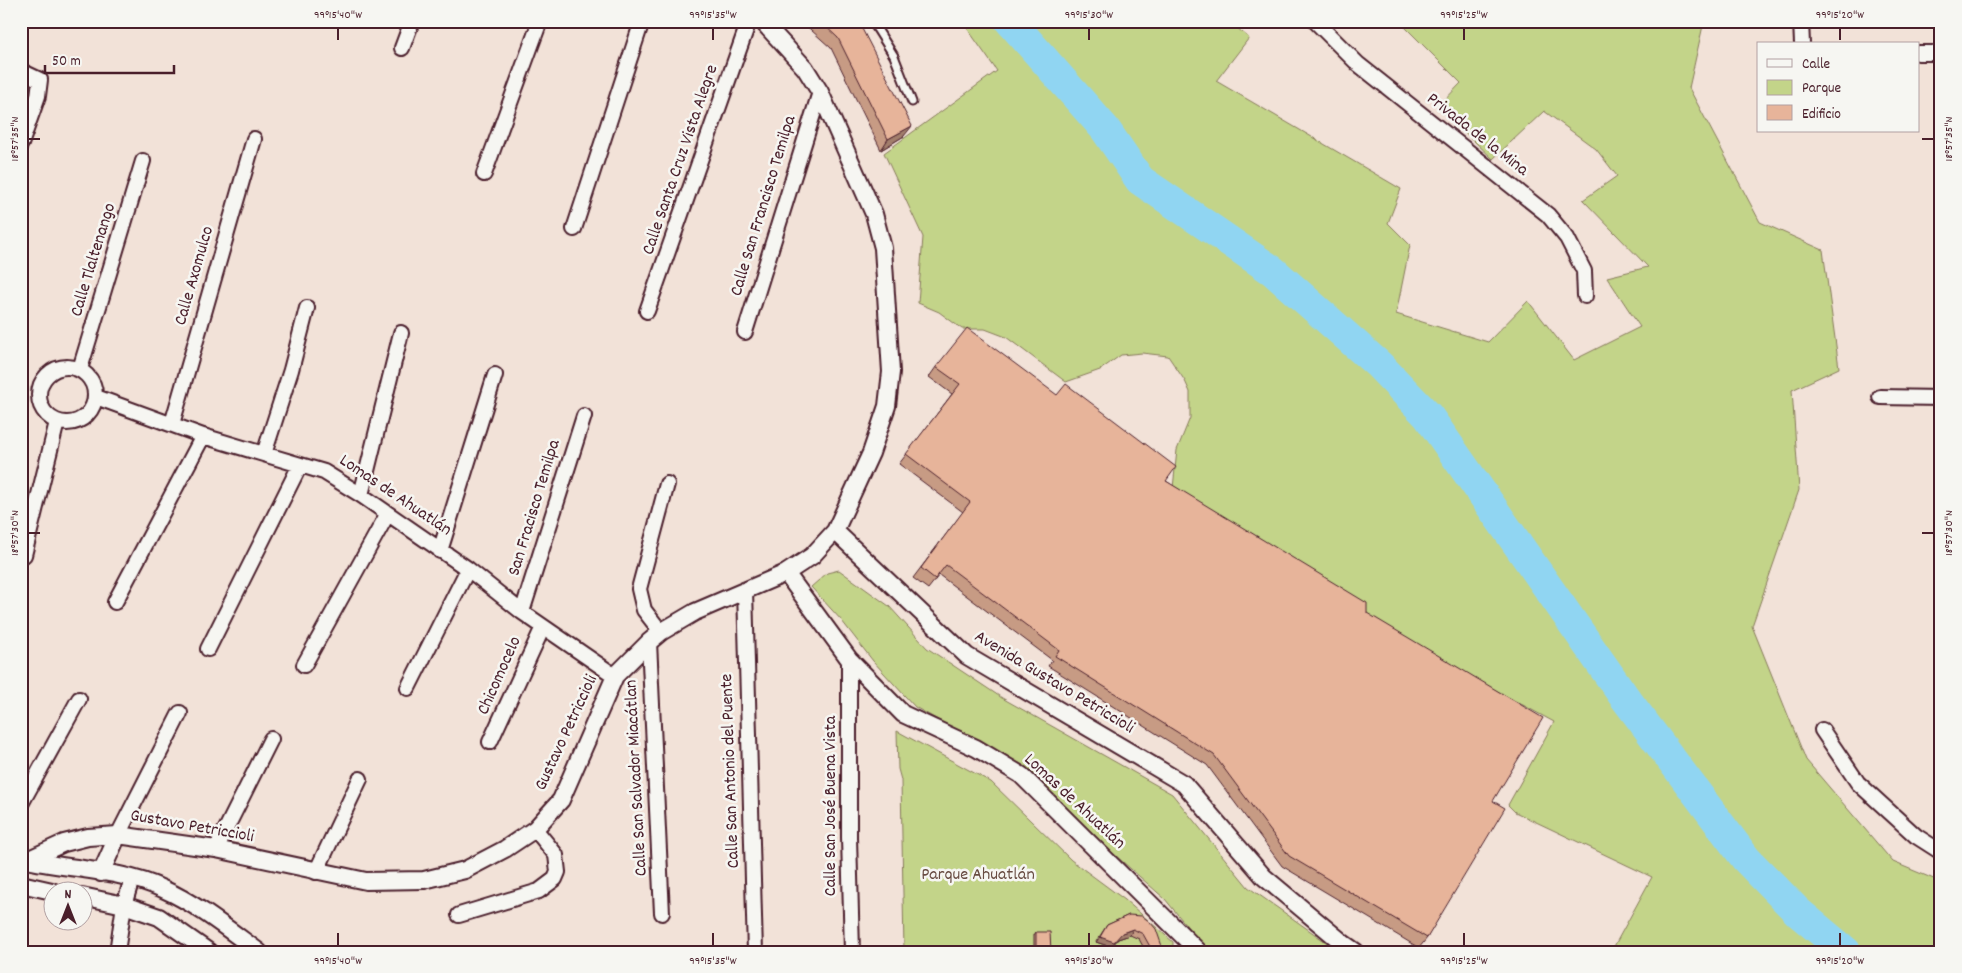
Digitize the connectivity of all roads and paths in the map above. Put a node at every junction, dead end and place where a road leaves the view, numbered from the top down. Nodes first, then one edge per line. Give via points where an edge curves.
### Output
1 (412, 21) edge
2 (540, 21) edge
3 (642, 21) edge
4 (749, 21) edge
5 (762, 21) edge
6 (872, 21) edge
7 (1315, 21) edge
8 (1801, 21) edge
9 (1802, 42) edge
10 (402, 48) dead end
11 (1920, 52) edge
12 (1941, 53) edge
13 (21, 71) edge
14 (820, 92) junction
15 (912, 102) dead end
16 (254, 139) dead end
17 (21, 144) edge
18 (143, 161) dead end
19 (484, 174) dead end
20 (574, 229) dead end
21 (1585, 296) dead end
22 (307, 308) dead end
23 (647, 311) dead end
24 (745, 332) dead end
25 (401, 333) dead end
26 (80, 369) junction
27 (495, 375) dead end
28 (96, 397) junction
29 (1880, 397) dead end
30 (1941, 398) edge
31 (584, 416) dead end
32 (58, 422) junction
33 (172, 424) junction
34 (203, 436) junction
35 (264, 454) junction
36 (300, 464) junction
37 (667, 484) dead end
38 (361, 495) junction
39 (387, 515) junction
40 (835, 531) junction
41 (440, 551) junction
42 (24, 555) dead end
43 (468, 569) junction
44 (786, 573) junction
45 (745, 590) junction
46 (115, 602) dead end
47 (522, 612) junction
48 (543, 626) junction
49 (655, 637) junction
50 (208, 649) dead end
51 (849, 660) junction
52 (304, 666) dead end
53 (615, 676) junction
54 (408, 688) dead end
55 (79, 699) dead end
56 (180, 713) dead end
57 (1822, 730) dead end
58 (271, 739) dead end
59 (490, 742) dead end
60 (360, 780) dead end
61 (21, 804) edge
62 (535, 829) junction
63 (118, 835) junction
64 (216, 848) junction
65 (1941, 852) edge
66 (24, 859) edge
67 (316, 872) junction
68 (101, 873) junction
69 (132, 879) junction
70 (21, 884) edge
71 (42, 888) edge
72 (92, 898) edge
73 (124, 904) junction
74 (662, 913) dead end
75 (459, 915) dead end
76 (1197, 951) edge
77 (117, 952) edge
78 (209, 952) edge
79 (258, 952) edge
80 (755, 952) edge
81 (852, 952) edge
82 (1356, 952) edge

1 - 10 street
2 - 19 street
3 - 20 street
4 - 23 street, Calle Santa Cruz Vista Alegre
5 - 14 street via 805,68
6 - 15 lane via 894,56
7 - 21 street, Privada de la Mina via 1358,64 1548,215 1567,238 1584,271
8 - 9 street
11 - 12 street
13 - 17 street via 40,80 38,96
14 - 24 street, Calle San Francisco Temilpa
14 - 40 street via 874,214 881,240 891,372 887,406 871,453
16 - 33 street, Calle Axomulco
18 - 26 street, Calle Tlaltenango
22 - 35 street
25 - 38 street
26 - 28 street via 92,381
26 - 32 street via 58,368 50,371 40,383 38,398 44,413
27 - 41 street
28 - 32 street via 89,413 75,422
28 - 33 street, Lomas de Ahuatlán
29 - 30 street
31 - 47 street, San Fracisco Temilpa
32 - 42 street
33 - 34 street, Lomas de Ahuatlán
34 - 35 street, Lomas de Ahuatlán
34 - 46 street
35 - 36 street, Lomas de Ahuatlán
36 - 38 street, Lomas de Ahuatlán via 324,472
36 - 50 street
37 - 49 street via 639,589
38 - 39 street, Lomas de Ahuatlán
39 - 41 street, Lomas de Ahuatlán
39 - 52 street
40 - 44 street, Gustavo Petriccioli via 812,556
40 - 82 street, Avenida Gustavo Petriccioli via 967,656 1184,784 1264,877
41 - 43 street, Lomas de Ahuatlán
43 - 47 street, Lomas de Ahuatlán
43 - 54 street
44 - 45 street, Gustavo Petriccioli
44 - 51 street, Lomas de Ahuatlán
45 - 49 street, Gustavo Petriccioli via 695,612
45 - 80 street, Calle San Antonio del Puente
47 - 48 street, Lomas de Ahuatlán
48 - 53 street, Lomas de Ahuatlán
48 - 59 street, Chicomocelo
49 - 53 street, Gustavo Petriccioli
49 - 74 street, Calle San Salvador Miacátlan
51 - 76 street, Lomas de Ahuatlán via 903,714 976,748 1021,775
51 - 81 street, Calle San José Buena Vista via 848,837
53 - 62 street, Gustavo Petriccioli via 561,800
55 - 61 street
56 - 63 street
57 - 65 street via 1858,783 1916,836
58 - 64 street
60 - 67 street
62 - 67 street, Gustavo Petriccioli via 465,870 424,880 366,882
62 - 75 street via 556,855 558,872 555,879 539,891
63 - 64 street, Gustavo Petriccioli
63 - 66 street via 64,842
63 - 68 street, Gustavo Petriccioli
64 - 67 street, Gustavo Petriccioli
66 - 68 street
68 - 69 street
69 - 73 street
69 - 79 street via 163,888 185,900
70 - 71 street
72 - 73 street
73 - 77 street
73 - 78 street via 159,917

